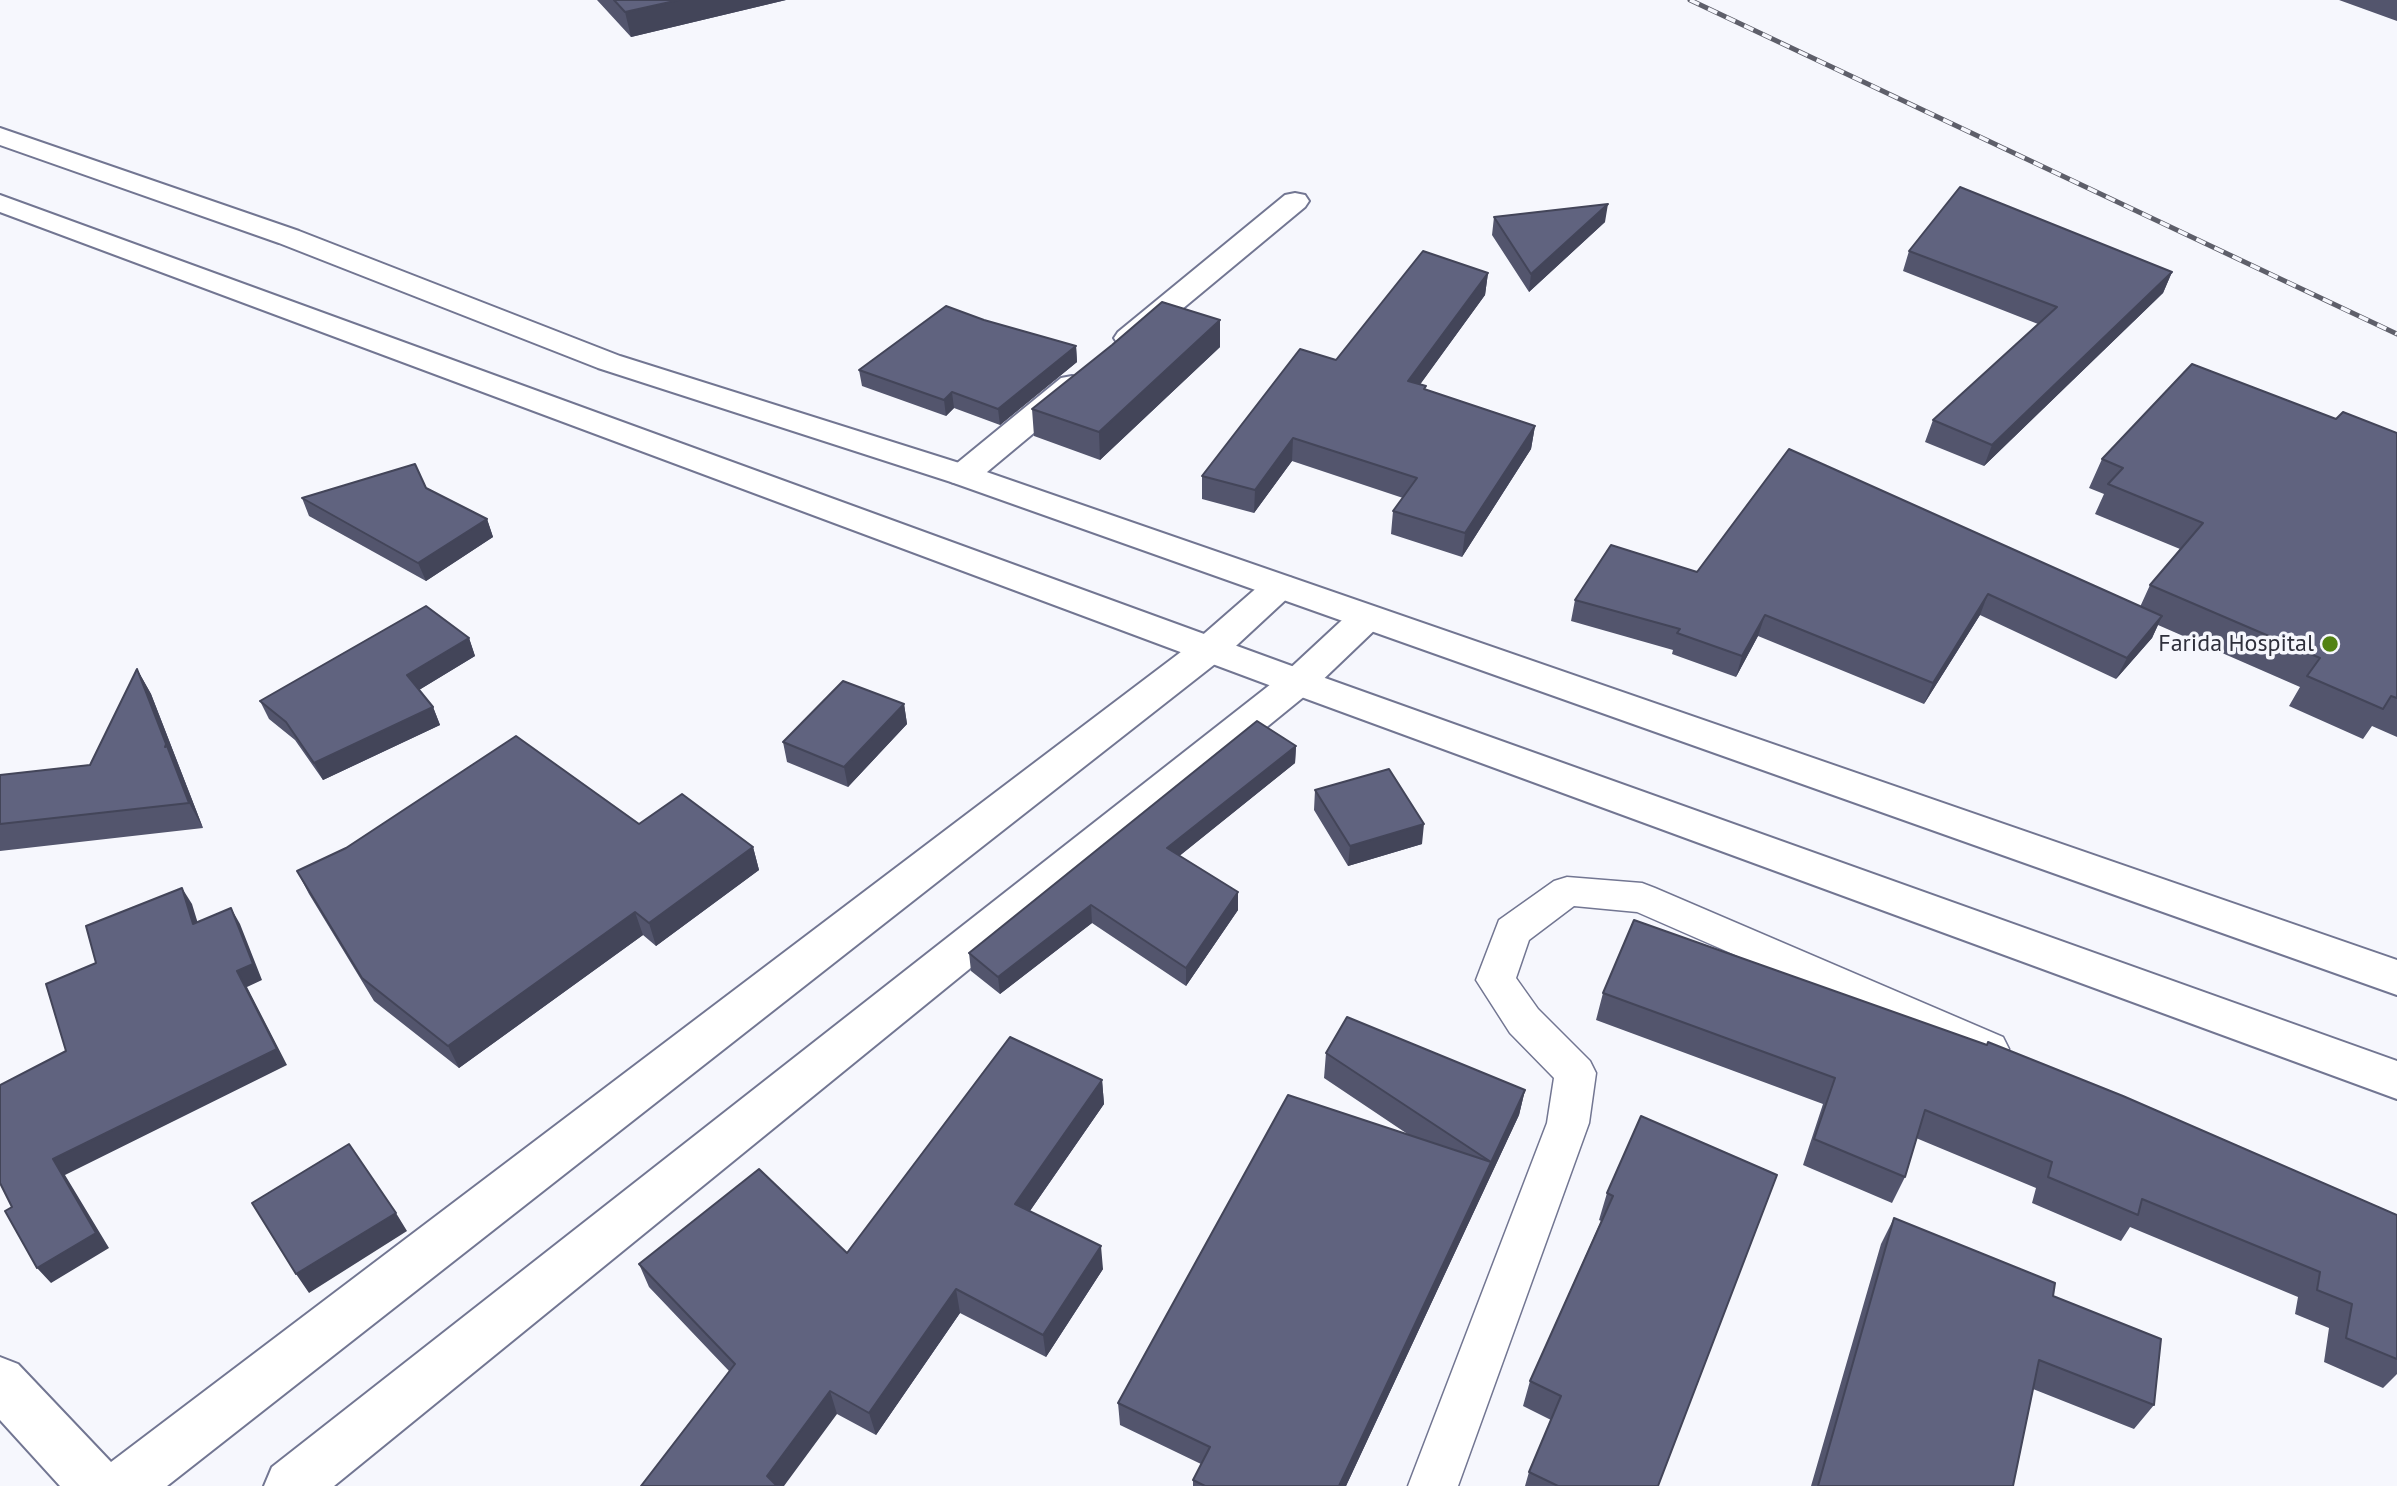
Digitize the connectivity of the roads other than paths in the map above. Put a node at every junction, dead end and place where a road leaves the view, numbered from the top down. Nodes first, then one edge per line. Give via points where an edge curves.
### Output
1 (0, 136) edge
2 (1296, 201) dead end
3 (0, 203) edge
4 (963, 475) junction
5 (1280, 586) junction
6 (1367, 617) junction
7 (1212, 648) junction
8 (1298, 682) junction
9 (2397, 978) edge
10 (2026, 1065) edge
11 (2397, 1080) edge
12 (0, 1382) edge
13 (96, 1486) edge
14 (124, 1486) edge
15 (291, 1486) edge
16 (1433, 1486) edge

1 - 4 main road via 289,237 609,362
2 - 4 main road
3 - 7 main road
4 - 5 main road
5 - 6 main road
5 - 7 main road
6 - 8 main road
6 - 9 main road
7 - 8 main road
7 - 14 main road
8 - 11 main road
8 - 15 main road
10 - 16 lane via 1643,898 1567,891 1513,930 1496,980 1524,1021 1575,1073 1567,1124
12 - 13 main road

